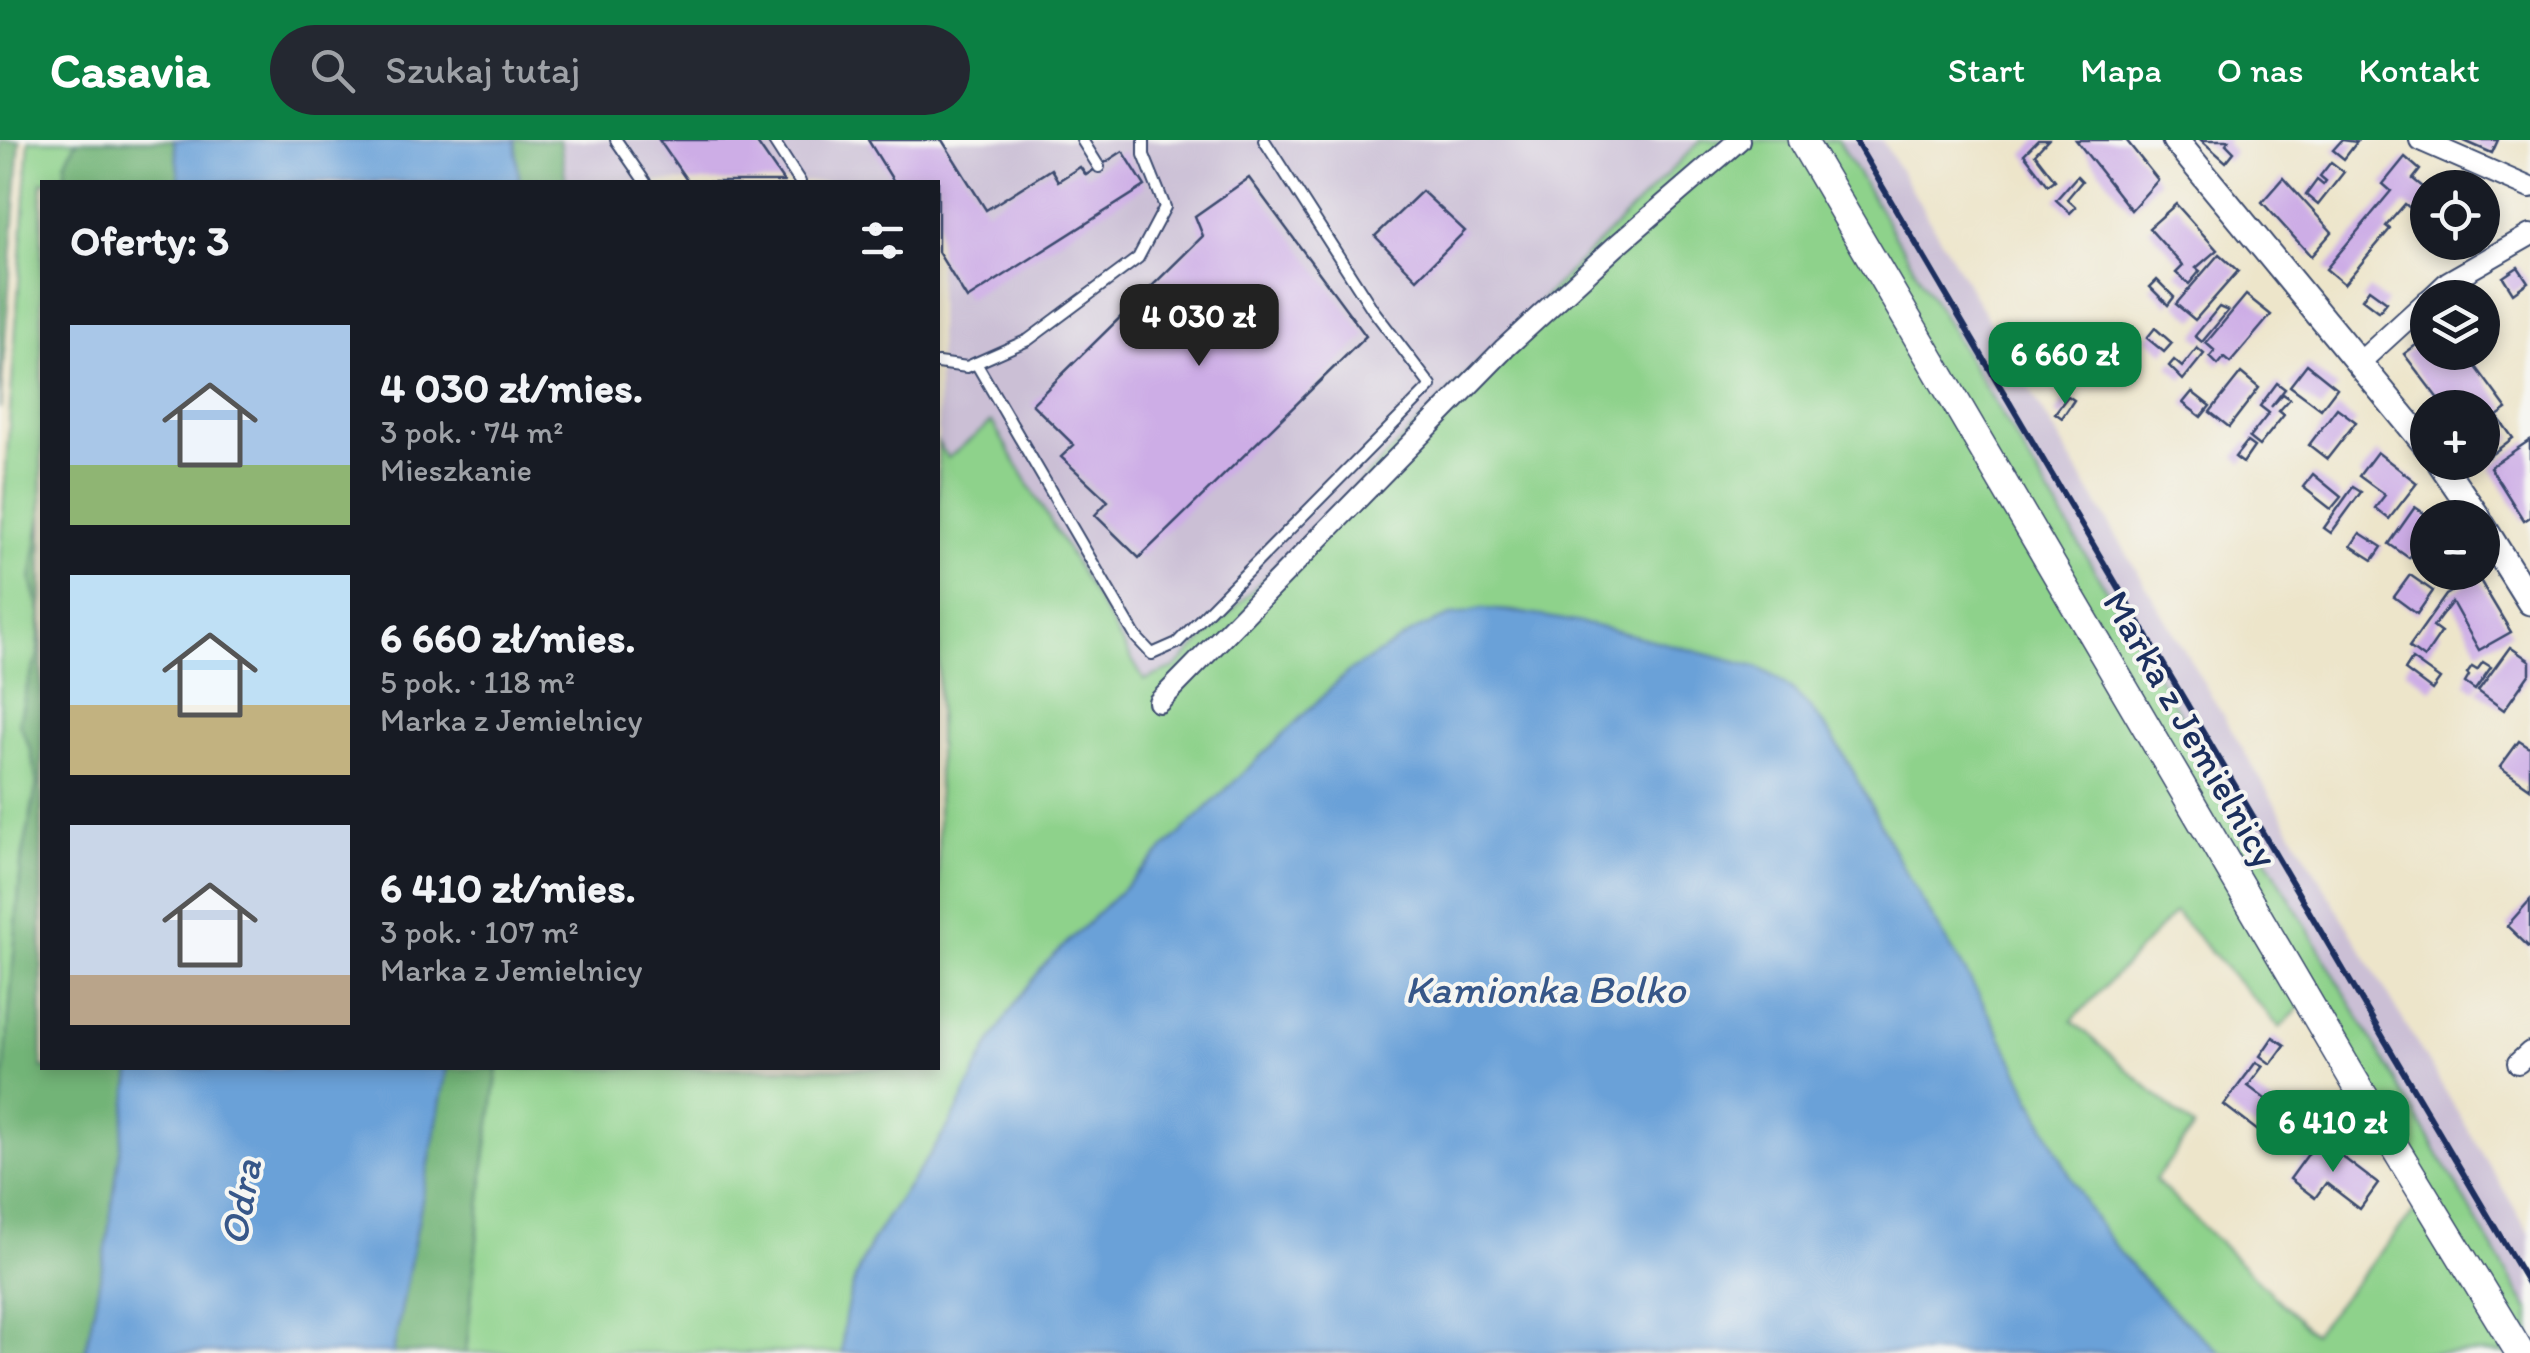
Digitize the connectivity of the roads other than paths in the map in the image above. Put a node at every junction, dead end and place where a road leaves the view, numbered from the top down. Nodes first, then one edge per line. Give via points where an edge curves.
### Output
1 (616, 140) edge
2 (773, 140) edge
3 (1082, 140) edge
4 (1144, 140) edge
5 (1264, 140) edge
6 (1739, 140) edge
7 (1802, 140) edge
8 (2175, 140) edge
9 (2420, 140) edge
10 (1099, 166) dead end
11 (644, 180) edge
12 (799, 180) edge
13 (2530, 188) edge
14 (2530, 235) edge
15 (2451, 280) edge
16 (2410, 316) edge
17 (940, 363) edge
18 (976, 363) junction
19 (2359, 363) junction
20 (2410, 425) edge
21 (2500, 554) edge
22 (2530, 602) edge
23 (1159, 702) dead end
24 (2520, 1353) edge

1 - 11 lane
2 - 12 lane
3 - 10 lane
4 - 18 lane via 1166,207 1138,258 1028,340
5 - 18 lane via 1373,310 1431,386 1177,643 1152,654 1136,637
6 - 23 street via 1505,348
7 - 24 main road, Marka z Jemielnicy
8 - 19 street
9 - 13 street
14 - 15 street
16 - 19 street
17 - 18 lane
19 - 20 street
21 - 22 street

